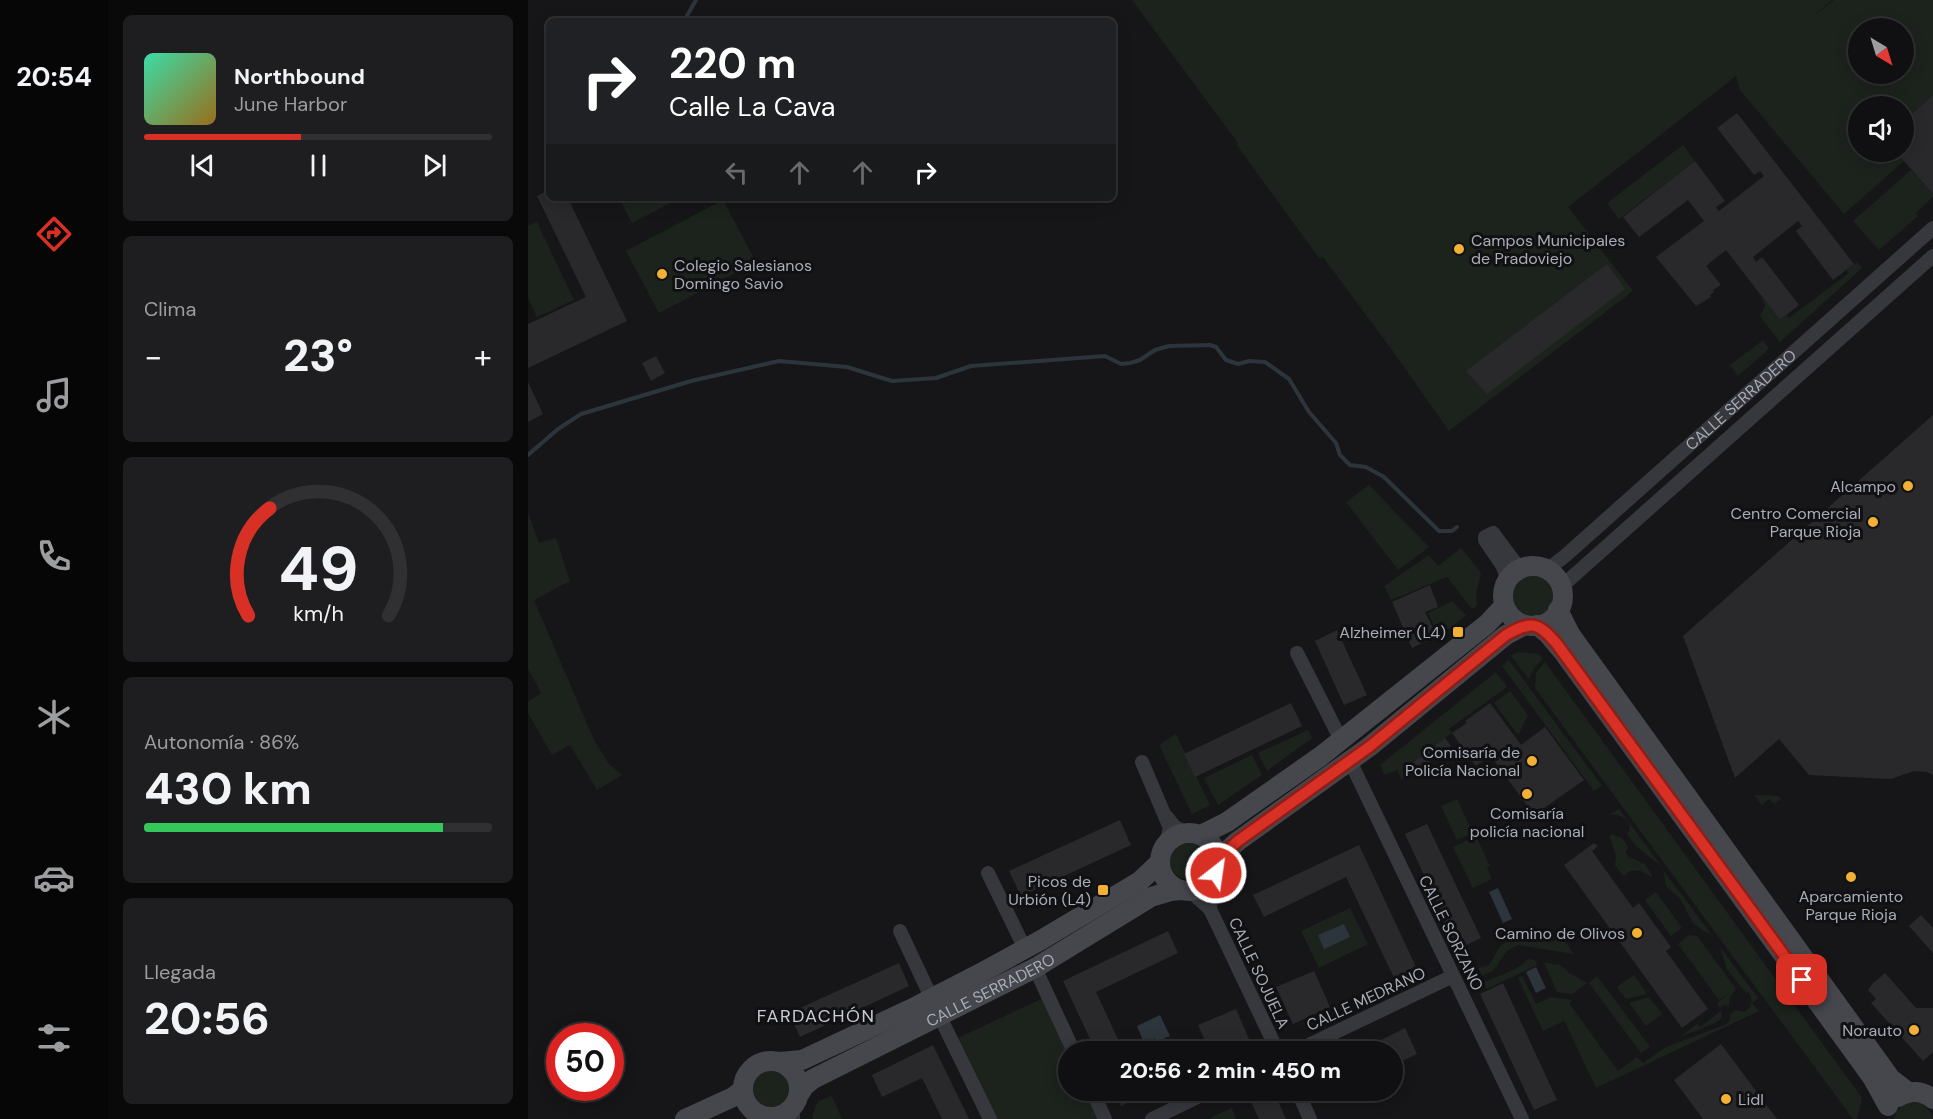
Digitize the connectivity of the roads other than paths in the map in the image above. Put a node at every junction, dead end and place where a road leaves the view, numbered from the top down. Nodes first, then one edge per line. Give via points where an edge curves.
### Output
1 (1933, 228) edge
2 (1933, 256) edge
3 (1547, 570) junction
4 (1561, 587) junction
5 (1504, 606) junction
6 (1558, 610) junction
7 (1531, 625) junction
8 (1297, 653) dead end
9 (1341, 740) junction
10 (1350, 761) junction
11 (1142, 762) dead end
12 (1162, 810) junction
13 (1193, 834) junction
14 (1166, 843) junction
15 (1218, 859) junction
16 (1159, 863) junction
17 (988, 873) dead end
18 (1212, 879) junction
19 (1186, 891) junction
20 (1210, 909) junction
21 (900, 931) dead end
22 (1025, 949) junction
23 (1035, 968) junction
24 (1453, 976) junction
25 (936, 1008) junction
26 (1069, 1041) edge
27 (1273, 1041) edge
28 (1317, 1041) edge
29 (780, 1062) junction
30 (743, 1090) junction
31 (1908, 1092) junction
32 (1932, 1096) edge
33 (1097, 1101) edge
34 (1189, 1101) edge
35 (1302, 1101) edge
36 (787, 1111) edge
37 (1887, 1113) edge
38 (746, 1116) edge
39 (686, 1119) edge
40 (990, 1119) edge
41 (1105, 1119) edge
42 (1152, 1119) edge
43 (1310, 1119) edge
44 (1522, 1119) edge

1 - 3 street, CALLE SERRADERO
2 - 4 street, CALLE SERRADERO
3 - 4 main road
3 - 5 main road via 1535,566 1515,574 1504,588
4 - 6 main road
5 - 7 main road via 1512,618
5 - 9 main road via 1487,624
6 - 7 main road via 1549,620
6 - 31 main road via 1570,634 1888,1073
7 - 10 main road via 1506,635
7 - 37 main road via 1548,634 1571,663 1872,1077
8 - 9 street
9 - 13 main road via 1227,822
10 - 15 main road
10 - 24 street, CALLE SORZANO
11 - 12 street
12 - 13 street via 1174,826
12 - 14 street via 1170,828
13 - 14 main road via 1178,834
13 - 15 main road via 1212,845
14 - 16 main road
15 - 18 main road
16 - 19 main road via 1166,880
16 - 22 main road, CALLE SERRADERO via 1140,881
17 - 22 street
18 - 19 main road via 1199,889
18 - 20 street, CALLE SOJUELA
19 - 20 street, CALLE SOJUELA
19 - 23 main road, CALLE SERRADERO via 1151,897
20 - 27 street, CALLE SOJUELA
21 - 25 street
22 - 25 main road, CALLE SERRADERO
23 - 25 main road, CALLE SERRADERO
23 - 26 street
24 - 28 street, CALLE MEDRANO
24 - 44 street, CALLE SORZANO
25 - 29 main road, CALLE SERRADERO via 802,1060
25 - 36 main road, CALLE SERRADERO via 819,1075 804,1086
25 - 40 street
29 - 30 main road via 756,1066 746,1077
29 - 36 main road via 797,1077
30 - 38 main road
30 - 39 main road
31 - 32 main road
31 - 37 main road via 1894,1099
33 - 41 street
34 - 42 street
35 - 43 street
36 - 38 main road

